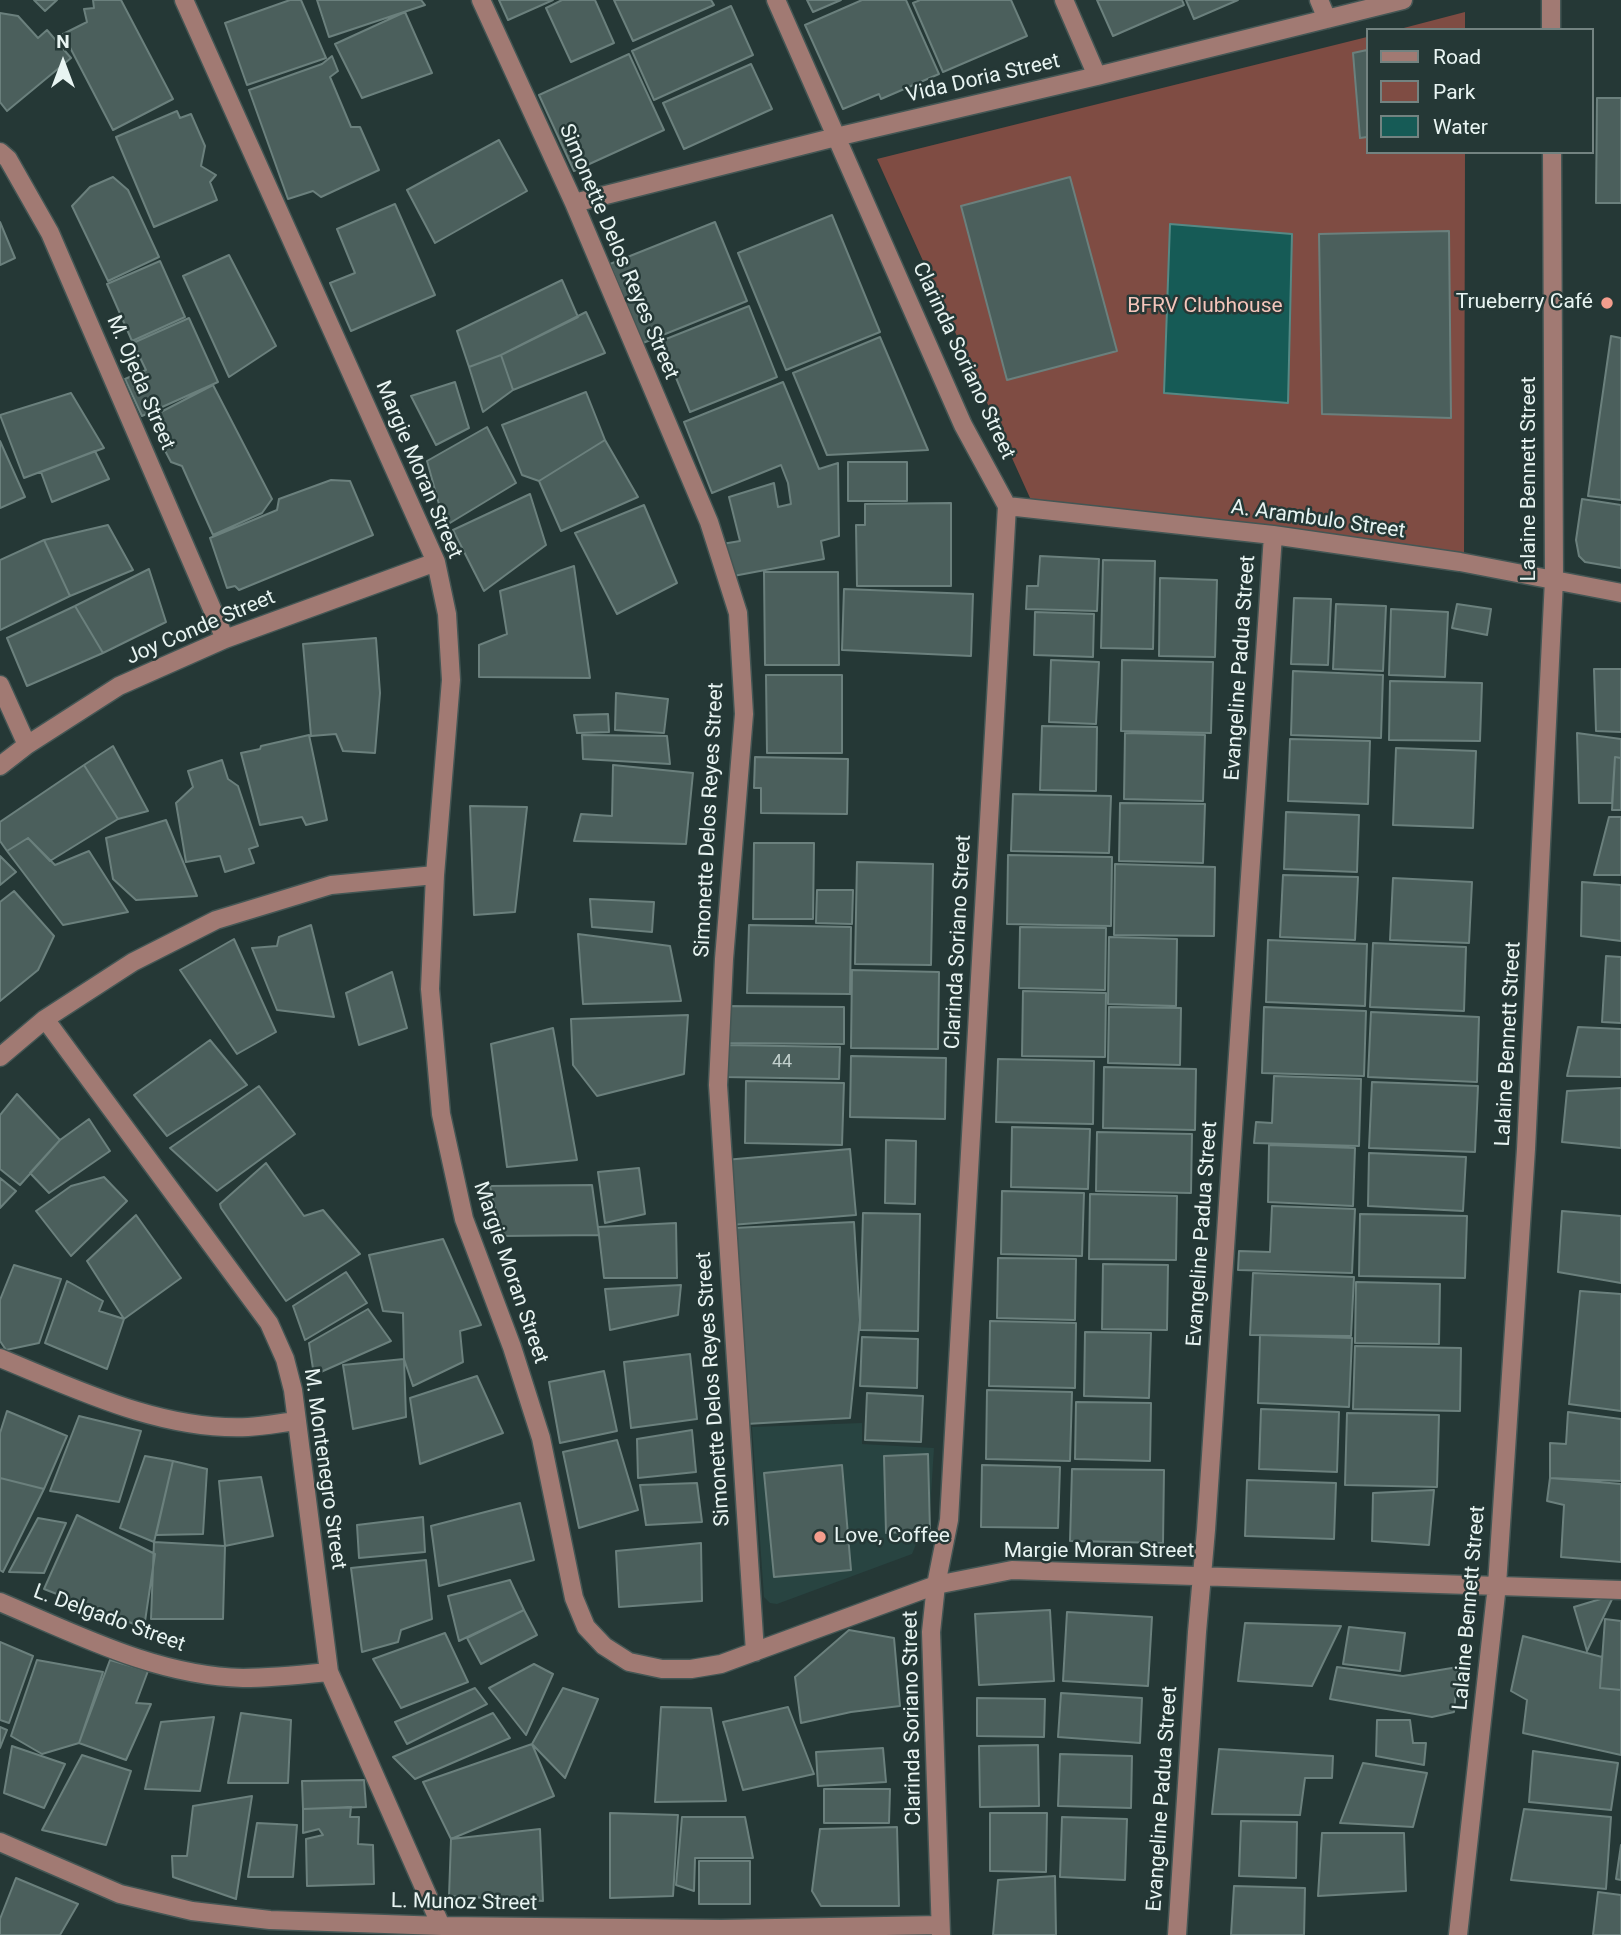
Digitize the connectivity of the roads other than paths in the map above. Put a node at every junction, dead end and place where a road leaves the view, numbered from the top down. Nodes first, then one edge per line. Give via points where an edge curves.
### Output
1 (184, 0) edge
2 (481, 0) edge
3 (776, 0) edge
4 (1064, 0) edge
5 (1319, 0) edge
6 (1403, 0) edge
7 (1551, 0) edge
8 (1327, 19) junction
9 (1551, 28) edge
10 (1097, 76) junction
11 (836, 136) junction
12 (0, 152) edge
13 (1552, 154) edge
14 (574, 203) junction
15 (1007, 506) junction
16 (1273, 535) junction
17 (436, 562) junction
18 (1554, 580) junction
19 (1621, 593) edge
20 (225, 639) junction
21 (0, 685) edge
22 (27, 745) junction
23 (0, 766) edge
24 (435, 875) junction
25 (45, 1018) junction
26 (0, 1057) edge
27 (0, 1358) edge
28 (296, 1421) junction
29 (1203, 1575) junction
30 (936, 1585) junction
31 (1497, 1585) junction
32 (1621, 1590) edge
33 (0, 1602) edge
34 (755, 1652) junction
35 (329, 1672) junction
36 (0, 1842) edge
37 (444, 1930) edge
38 (940, 1930) edge
39 (721, 1932) edge
40 (1177, 1935) edge
41 (1458, 1935) edge

1 - 17 street, Margie Moran Street
2 - 14 street, Simonette Delos Reyes Street
3 - 11 street, Clarinda Soriano Street
4 - 10 street
5 - 8 street
6 - 8 street, Vida Doria Street
7 - 9 street
8 - 10 street, Vida Doria Street
10 - 11 street, Vida Doria Street
11 - 14 street, Vida Doria Street
11 - 15 street, Clarinda Soriano Street via 963,425
12 - 20 street, M. Ojeda Street via 50,233
13 - 18 street, Lalaine Bennett Street
14 - 34 street, Simonette Delos Reyes Street via 709,522 738,613 744,714 718,1085
15 - 16 street, A. Arambulo Street
15 - 30 street, Clarinda Soriano Street via 950,1520
16 - 18 street, A. Arambulo Street
16 - 29 street, Evangeline Padua Street
17 - 20 street, Joy Conde Street
17 - 24 street, Margie Moran Street via 447,614 451,680
18 - 19 street, A. Arambulo Street
18 - 31 street, Lalaine Bennett Street via 1526,1149
20 - 22 street, Joy Conde Street via 119,687
21 - 22 street
22 - 23 street, Joy Conde Street
24 - 25 street via 331,885 216,920 133,962
24 - 34 street, Margie Moran Street via 430,989 441,1114 464,1219 541,1438 573,1598 586,1627 629,1662 691,1668
25 - 26 street
25 - 28 street, M. Montenegro Street via 268,1323 285,1359
27 - 28 street via 95,1397 169,1419 247,1427
28 - 35 street, M. Montenegro Street
29 - 30 street, Margie Moran Street via 1012,1570
29 - 31 street, Margie Moran Street
29 - 40 street, Evangeline Padua Street
30 - 34 street, Margie Moran Street
30 - 38 street, Clarinda Soriano Street via 931,1632
31 - 32 street, Margie Moran Street
31 - 41 street, Lalaine Bennett Street
33 - 35 street, L. Delgado Street via 113,1649 199,1674 243,1678
35 - 37 street, M. Montenegro Street
36 - 37 street, L. Munoz Street via 120,1894 192,1911
37 - 39 street, L. Munoz Street
38 - 39 street, L. Munoz Street

